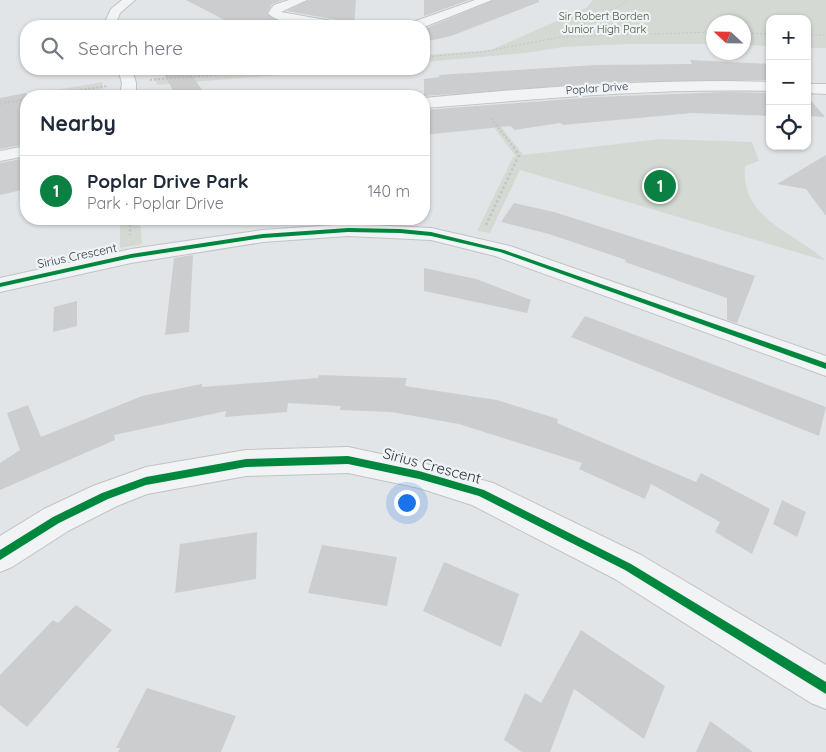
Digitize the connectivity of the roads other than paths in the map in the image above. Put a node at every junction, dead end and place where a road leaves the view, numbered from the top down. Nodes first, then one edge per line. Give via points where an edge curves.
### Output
1 (129, 0) edge
2 (301, 0) edge
3 (486, 0) edge
4 (111, 20) edge
5 (302, 20) edge
6 (430, 21) edge
7 (766, 87) edge
8 (811, 88) edge
9 (826, 89) edge
10 (430, 102) edge
11 (20, 152) edge
12 (0, 156) edge
13 (0, 285) edge
14 (826, 366) edge
15 (0, 555) edge
16 (826, 688) edge

1 - 4 street via 115,11
2 - 5 street via 278,7 274,13
3 - 6 street
7 - 10 street, Poplar Drive via 656,84
8 - 9 street
11 - 12 street
13 - 14 street, Sirius Crescent via 131,256 263,236 348,230 400,231 502,250
15 - 16 street, Sirius Crescent via 56,520 104,496 146,481 246,463 348,460 419,475 481,493 628,567

